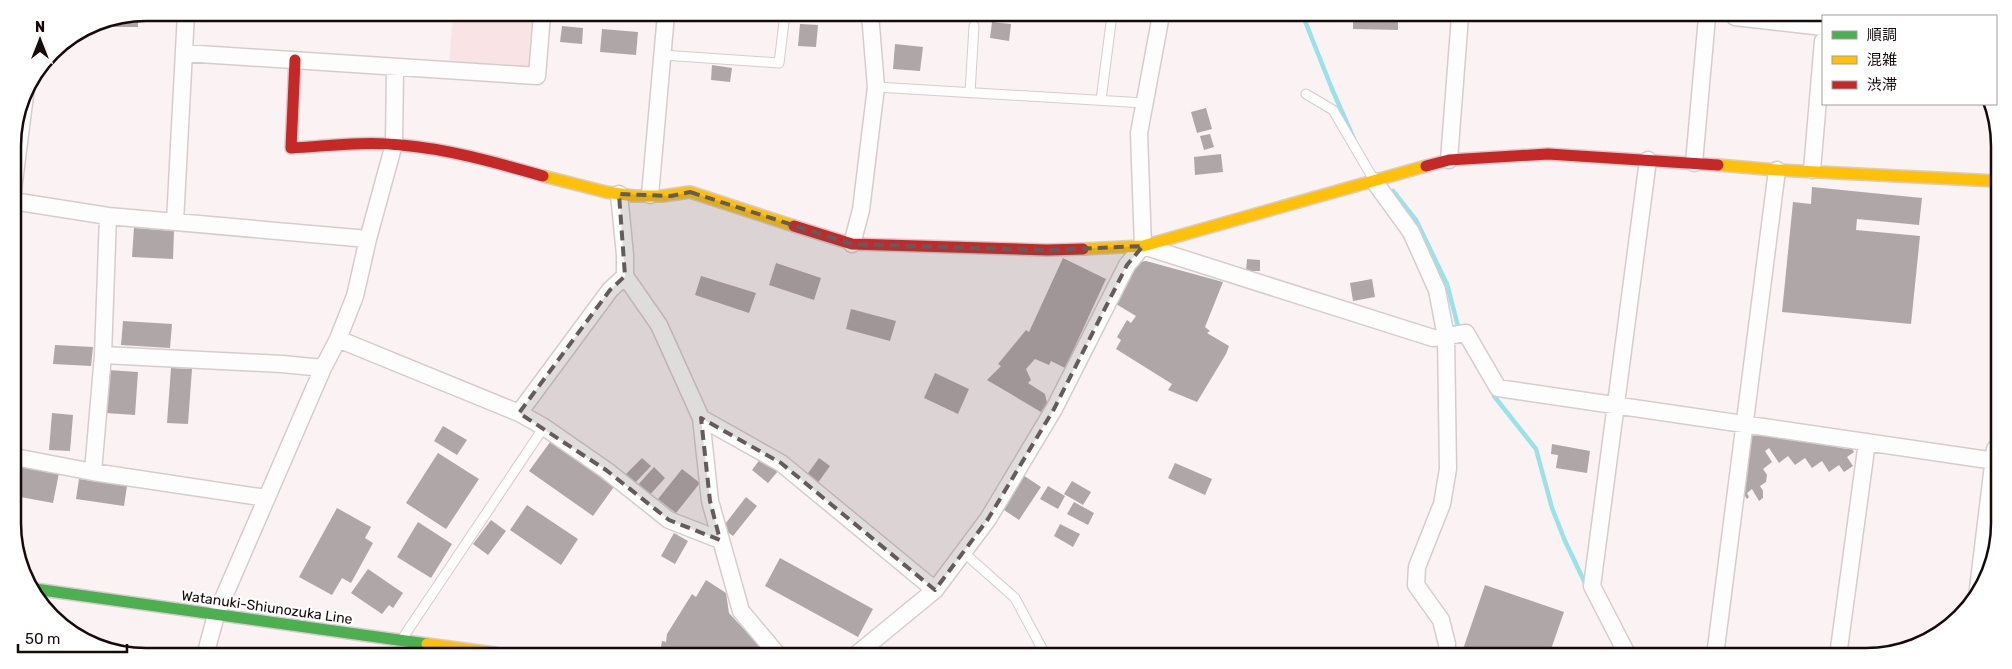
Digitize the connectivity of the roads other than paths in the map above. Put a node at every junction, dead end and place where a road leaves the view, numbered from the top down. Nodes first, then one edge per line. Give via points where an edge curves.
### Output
1 (1111, 21) edge
2 (1160, 21) edge
3 (1460, 21) edge
4 (1707, 21) edge
5 (1771, 21) edge
6 (186, 22) edge
7 (541, 22) edge
8 (665, 22) edge
9 (784, 22) edge
10 (871, 22) edge
11 (974, 26) dead end
12 (1822, 27) edge
13 (184, 53) junction
14 (1822, 53) edge
15 (663, 55) junction
16 (295, 60) junction
17 (395, 67) junction
18 (876, 87) junction
19 (970, 93) junction
20 (1306, 94) dead end
21 (1101, 100) junction
22 (1144, 103) junction
23 (394, 144) junction
24 (1449, 160) junction
25 (1648, 160) junction
26 (1694, 163) junction
27 (1777, 170) junction
28 (1812, 170) junction
29 (1374, 181) junction
30 (1991, 181) edge
31 (619, 194) junction
32 (650, 195) junction
33 (22, 202) edge
34 (108, 216) junction
35 (175, 222) junction
36 (368, 238) junction
37 (852, 244) junction
38 (1143, 246) junction
39 (624, 276) junction
40 (1446, 337) junction
41 (338, 339) junction
42 (103, 355) junction
43 (323, 368) junction
44 (1617, 405) junction
45 (519, 413) junction
46 (701, 418) junction
47 (1745, 423) junction
48 (544, 427) junction
49 (1867, 442) junction
50 (1991, 457) edge
51 (21, 458) edge
52 (94, 472) junction
53 (1991, 488) edge
54 (266, 498) junction
55 (720, 540) junction
56 (963, 552) junction
57 (1980, 572) edge
58 (41, 590) edge
59 (935, 590) junction
60 (216, 615) junction
61 (401, 640) junction
62 (1042, 647) edge
63 (1447, 647) edge
64 (1623, 647) edge
65 (1716, 647) edge
66 (1839, 647) edge
67 (207, 648) edge
68 (458, 648) edge
69 (772, 648) edge
70 (865, 648) edge

1 - 21 lane
2 - 22 street
3 - 24 street
4 - 26 street
5 - 12 street
6 - 13 street
7 - 17 street via 537,76
8 - 15 street
9 - 15 lane via 779,63
10 - 18 street
11 - 19 lane
13 - 16 street
13 - 35 street
14 - 28 street
15 - 32 street
16 - 17 street
16 - 23 street via 291,148
17 - 23 street
18 - 19 lane
18 - 37 street via 861,210
19 - 21 lane
20 - 29 lane via 1334,110
21 - 22 lane
22 - 38 street via 1139,133
23 - 31 street via 470,157
23 - 36 street
24 - 25 street via 1548,154
24 - 29 street
25 - 26 street
25 - 44 street
26 - 27 street
27 - 28 street
27 - 47 street
28 - 30 street
29 - 38 street
29 - 40 street via 1411,232 1438,290
31 - 32 street
31 - 39 street
32 - 37 street via 671,196 690,192
33 - 34 street
34 - 35 street
34 - 42 street
35 - 36 street
36 - 41 street via 355,296
37 - 38 street via 1047,250
38 - 40 street via 1433,338
38 - 56 street via 1127,265 1054,409 988,519
39 - 45 street via 610,290
39 - 46 street via 659,325
40 - 44 street via 1466,332 1498,388
40 - 63 street via 1448,469 1442,504 1417,568 1416,585 1441,620
41 - 43 street
41 - 45 street
42 - 43 street
42 - 52 street
43 - 54 street
44 - 47 street
44 - 64 street via 1592,586
45 - 48 street
46 - 55 street via 710,501
46 - 59 street via 781,463
47 - 49 street
47 - 65 street
48 - 55 street via 606,470 669,520
48 - 61 lane
49 - 50 street
49 - 66 street
51 - 52 street
52 - 54 street
53 - 57 street
54 - 60 street
55 - 69 street via 742,611
56 - 59 street
56 - 62 lane via 1015,598
58 - 60 street, Watanuki-Shiunozuka Line
59 - 70 street
60 - 61 street, Watanuki-Shiunozuka Line
60 - 67 street
61 - 68 street, Watanuki-Shiunozuka Line

